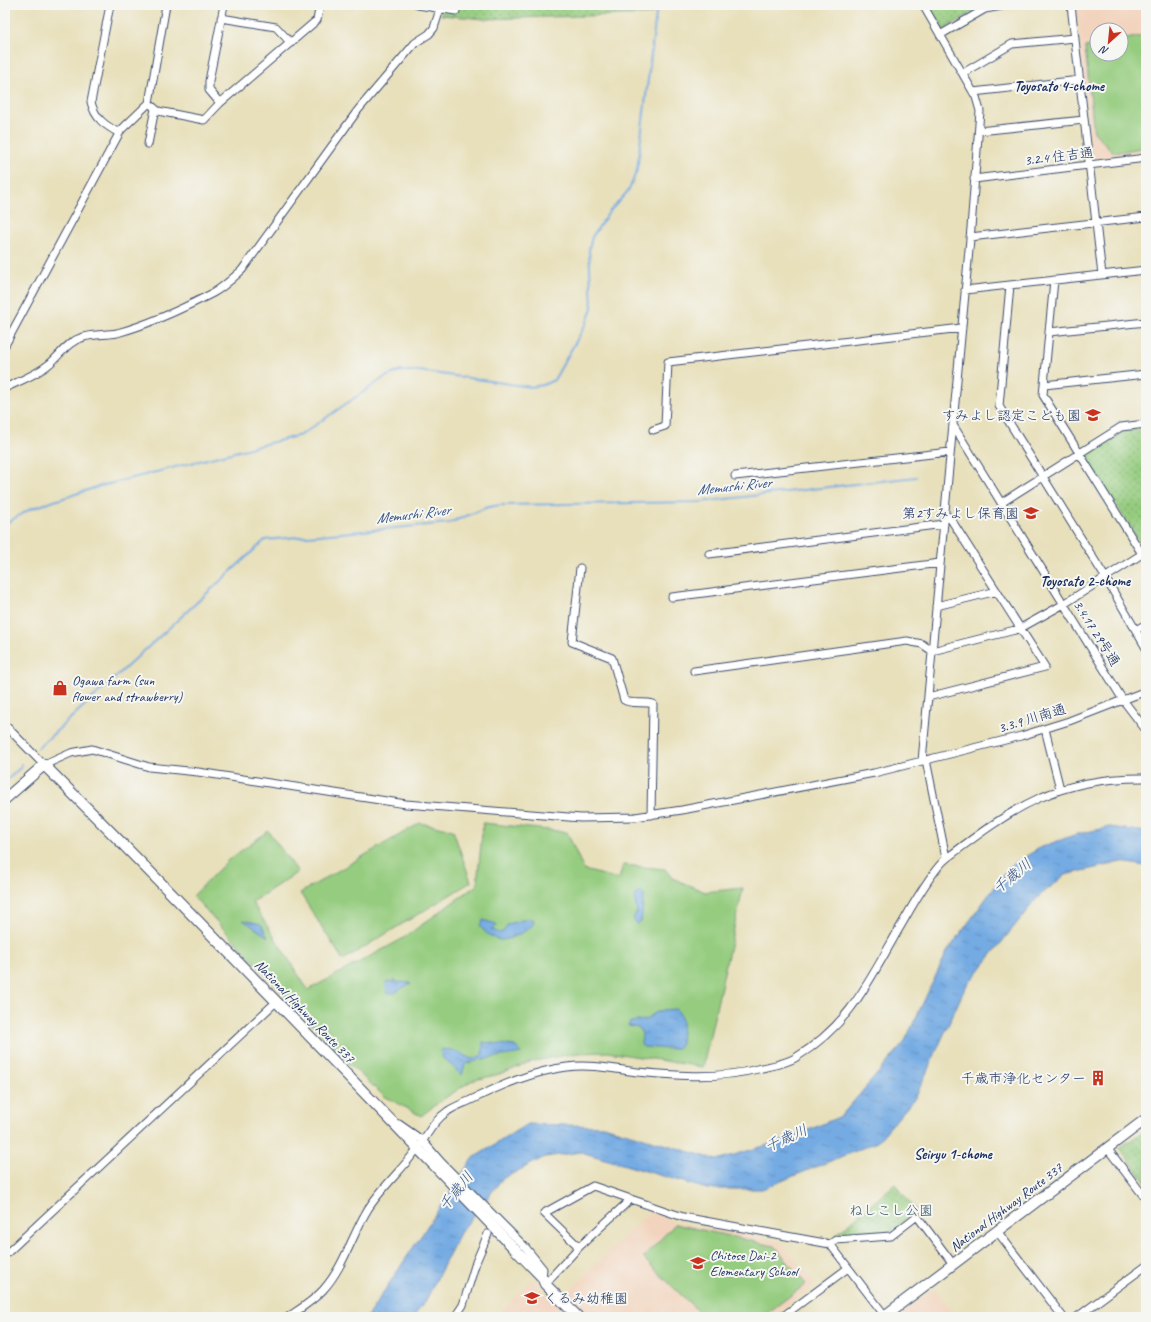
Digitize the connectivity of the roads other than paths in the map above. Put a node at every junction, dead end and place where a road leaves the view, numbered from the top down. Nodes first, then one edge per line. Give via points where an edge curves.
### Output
1 (110, 5) edge
2 (166, 5) edge
3 (224, 5) edge
4 (320, 5) edge
5 (418, 5) edge
6 (923, 5) edge
7 (1007, 5) edge
8 (1072, 5) edge
9 (984, 7) edge
10 (440, 9) junction
11 (456, 11) dead end
12 (221, 18) junction
13 (940, 35) junction
14 (1075, 38) junction
15 (291, 43) junction
16 (963, 73) junction
17 (1080, 80) junction
18 (973, 92) junction
19 (148, 103) junction
20 (220, 103) junction
21 (155, 108) junction
22 (1084, 120) junction
23 (979, 131) junction
24 (119, 133) junction
25 (148, 144) dead end
26 (1146, 158) edge
27 (1089, 166) junction
28 (974, 179) junction
29 (1146, 217) edge
30 (1096, 222) junction
31 (970, 237) junction
32 (1146, 270) edge
33 (1102, 275) junction
34 (1054, 280) junction
35 (1010, 285) junction
36 (965, 290) junction
37 (1146, 322) edge
38 (962, 328) junction
39 (1049, 332) junction
40 (5, 345) edge
41 (1146, 374) edge
42 (1044, 385) junction
43 (5, 388) edge
44 (1146, 424) edge
45 (953, 425) junction
46 (653, 430) dead end
47 (950, 452) junction
48 (1078, 454) junction
49 (736, 476) dead end
50 (1043, 477) junction
51 (1001, 503) junction
52 (944, 514) junction
53 (944, 524) junction
54 (710, 554) dead end
55 (1144, 554) edge
56 (940, 563) junction
57 (580, 568) dead end
58 (1106, 577) junction
59 (997, 591) junction
60 (672, 597) dead end
61 (1064, 604) junction
62 (936, 606) junction
63 (1146, 624) edge
64 (1021, 628) junction
65 (1136, 630) junction
66 (1146, 648) edge
67 (932, 651) junction
68 (694, 671) dead end
69 (1146, 691) edge
70 (928, 697) junction
71 (1123, 700) junction
72 (5, 725) edge
73 (1045, 729) junction
74 (1146, 730) edge
75 (924, 760) junction
76 (44, 765) junction
77 (1146, 778) edge
78 (1060, 789) junction
79 (5, 799) edge
80 (651, 815) junction
81 (946, 858) junction
82 (277, 1001) junction
83 (382, 1113) junction
84 (1146, 1119) edge
85 (422, 1140) junction
86 (1107, 1148) junction
87 (417, 1150) junction
88 (437, 1164) junction
89 (631, 1199) junction
90 (1146, 1199) edge
91 (998, 1231) junction
92 (488, 1234) dead end
93 (830, 1244) junction
94 (579, 1247) junction
95 (5, 1255) edge
96 (953, 1264) junction
97 (1146, 1266) edge
98 (848, 1268) junction
99 (543, 1280) junction
100 (288, 1317) edge
101 (455, 1317) edge
102 (578, 1317) edge
103 (782, 1317) edge
104 (885, 1317) edge
105 (1062, 1317) edge
106 (1077, 1317) edge

1 - 24 street via 91,102 100,121
2 - 19 street
3 - 12 street
4 - 15 street via 317,20
5 - 10 street
6 - 13 street
7 - 9 street
8 - 14 street
9 - 13 street
10 - 11 street
10 - 43 street via 434,28 415,43 358,110 242,270 230,281 214,292 131,328 84,337 61,351 49,365
12 - 15 street via 276,27
12 - 20 street via 209,81 209,90
13 - 16 street
14 - 16 street via 1012,44
14 - 17 street
15 - 20 street
16 - 18 street
17 - 18 street
17 - 22 street
18 - 23 street via 980,104
19 - 21 street
19 - 24 street
20 - 21 street via 204,120 158,111
21 - 25 street
22 - 23 street
22 - 27 street
23 - 28 street
24 - 40 street
26 - 27 street, 3.2.4 住吉通
27 - 28 street, 3.2.4 住吉通
27 - 30 street
28 - 31 street
29 - 30 street
30 - 31 street
30 - 33 street
31 - 36 street
32 - 33 street
33 - 34 street
34 - 35 street
34 - 39 street
35 - 36 street
35 - 50 street via 999,406
36 - 38 street
37 - 39 street
38 - 45 street
38 - 46 street via 668,362 665,426
39 - 42 street
41 - 42 street
42 - 48 street via 1043,395
44 - 48 street via 1122,427
45 - 47 street
45 - 51 street, 3.4.17 29号通
47 - 49 street
47 - 52 street
48 - 50 street
48 - 55 street
50 - 51 street
50 - 58 street
51 - 61 street, 3.4.17 29号通
52 - 53 street
52 - 59 street via 950,518
53 - 54 street
53 - 56 street
55 - 58 street
56 - 60 street
56 - 62 street
57 - 80 street via 572,642 612,658 624,700 653,704
58 - 61 street
58 - 65 street
59 - 62 street
59 - 64 street
61 - 64 street
61 - 71 street, 3.4.17 29号通
62 - 67 street
63 - 65 street
64 - 67 street
64 - 70 street via 1045,667
65 - 66 street
67 - 68 street via 922,644 907,641
67 - 70 street
69 - 71 street, 3.3.9 川南通
70 - 75 street
71 - 73 street, 3.3.9 川南通
71 - 74 street, 3.4.17 29号通
72 - 76 street
73 - 75 street, 3.3.9 川南通
73 - 78 street
75 - 80 street, 3.3.9 川南通 via 874,773
75 - 81 street
76 - 79 highway
76 - 80 street, 3.3.9 川南通 via 71,753 92,748 149,767 198,772 406,804 581,818
76 - 82 highway, National Highway Route 337
77 - 78 street via 1090,782
78 - 81 street via 1004,817 953,856
81 - 85 street via 926,885 856,1004 833,1029 793,1059 740,1073 715,1076 674,1075 604,1067 567,1067 508,1083 448,1111 433,1124
82 - 83 highway, National Highway Route 337
82 - 95 street
83 - 85 street
83 - 87 highway, National Highway Route 337
84 - 86 highway, National Highway Route 337
85 - 87 street
85 - 88 street
86 - 90 street
86 - 91 highway, National Highway Route 337
87 - 88 highway, National Highway Route 337
87 - 100 street via 392,1176 370,1206 330,1282
88 - 99 highway, National Highway Route 337 via 504,1232
89 - 93 street via 704,1222
89 - 94 street
89 - 94 street via 593,1186 544,1213
91 - 96 highway, National Highway Route 337
91 - 105 street
92 - 101 street via 476,1262 463,1305
93 - 96 street via 836,1240 891,1236 916,1216
93 - 98 street
94 - 99 street
96 - 104 highway, National Highway Route 337
97 - 106 street
98 - 103 street
98 - 104 street
99 - 102 highway, National Highway Route 337

